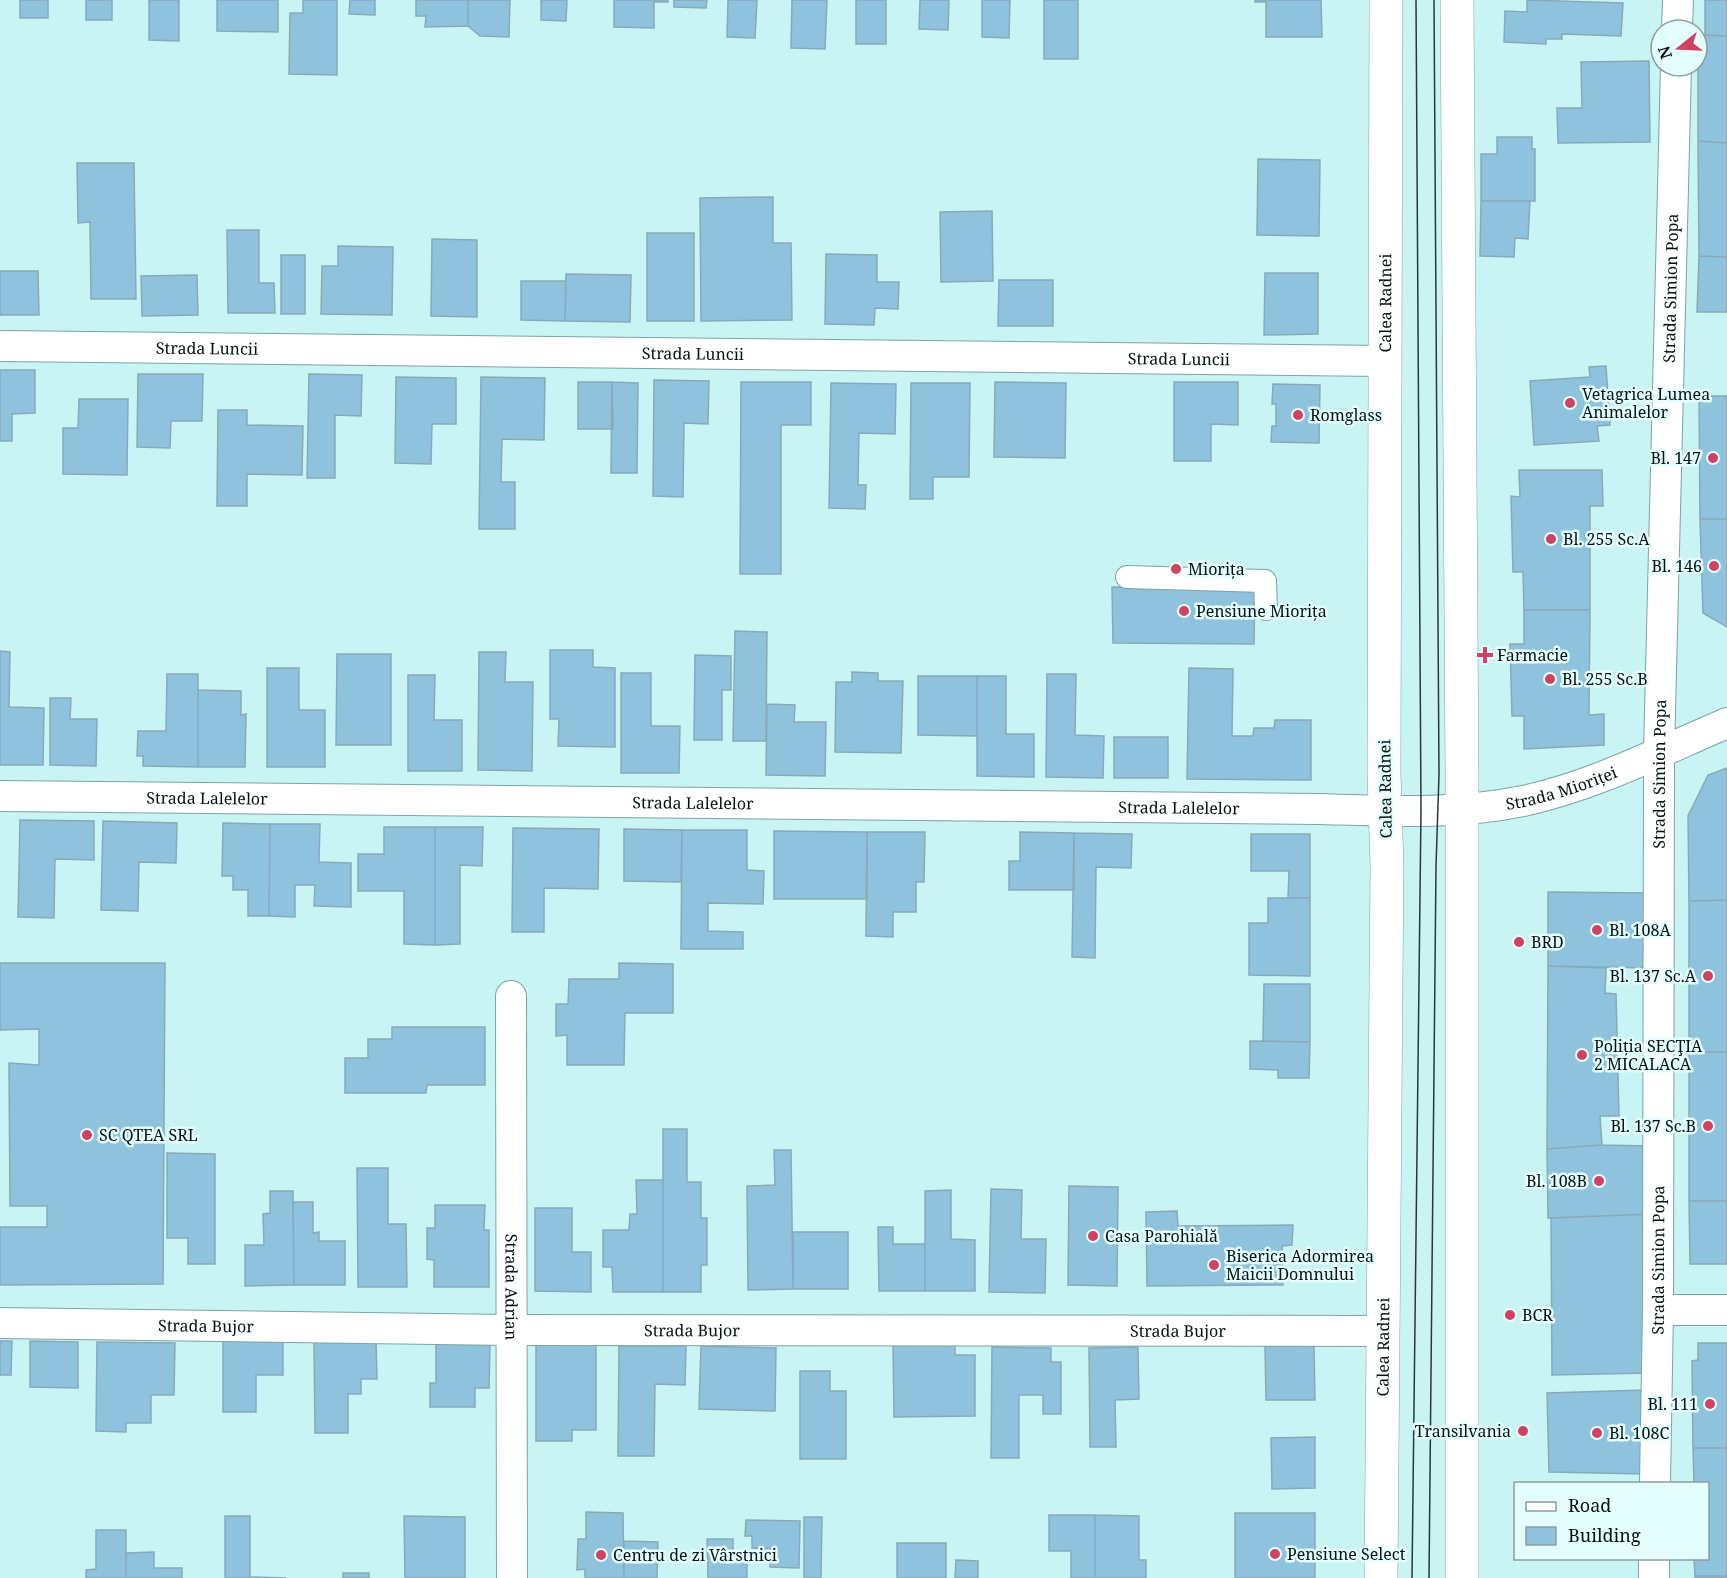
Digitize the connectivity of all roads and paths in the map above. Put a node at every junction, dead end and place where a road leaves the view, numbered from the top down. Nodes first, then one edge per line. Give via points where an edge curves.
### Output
1 (1386, 0) edge
2 (1457, 0) edge
3 (1678, 0) edge
4 (1677, 18) edge
5 (1676, 78) edge
6 (0, 346) edge
7 (1385, 361) junction
8 (1128, 577) dead end
9 (1266, 609) dead end
10 (1727, 723) edge
11 (1659, 752) junction
12 (0, 796) edge
13 (1461, 810) junction
14 (1386, 811) junction
15 (511, 996) dead end
16 (1658, 1310) junction
17 (1727, 1310) edge
18 (0, 1323) edge
19 (511, 1330) junction
20 (1384, 1330) junction
21 (1655, 1482) edge
22 (1654, 1560) edge
23 (513, 1578) edge
24 (1381, 1578) edge
25 (1462, 1578) edge
26 (1653, 1578) edge

1 - 7 main road, Calea Radnei
2 - 13 main road
3 - 4 street
5 - 11 street, Strada Simion Popa
6 - 7 street, Strada Luncii
7 - 14 main road, Calea Radnei
8 - 9 street via 1265,581
10 - 11 street, Strada Mioriței
11 - 13 street, Strada Mioriței via 1555,793
11 - 16 street, Strada Simion Popa
12 - 14 street, Strada Lalelelor
13 - 14 street, Strada Mioriței
13 - 25 main road
14 - 20 main road, Calea Radnei
15 - 19 street, Strada Adrian
16 - 17 street
16 - 21 street, Strada Simion Popa
18 - 19 street, Strada Bujor
19 - 20 street, Strada Bujor
19 - 23 street, Strada Adrian
20 - 24 main road, Calea Radnei
22 - 26 street

